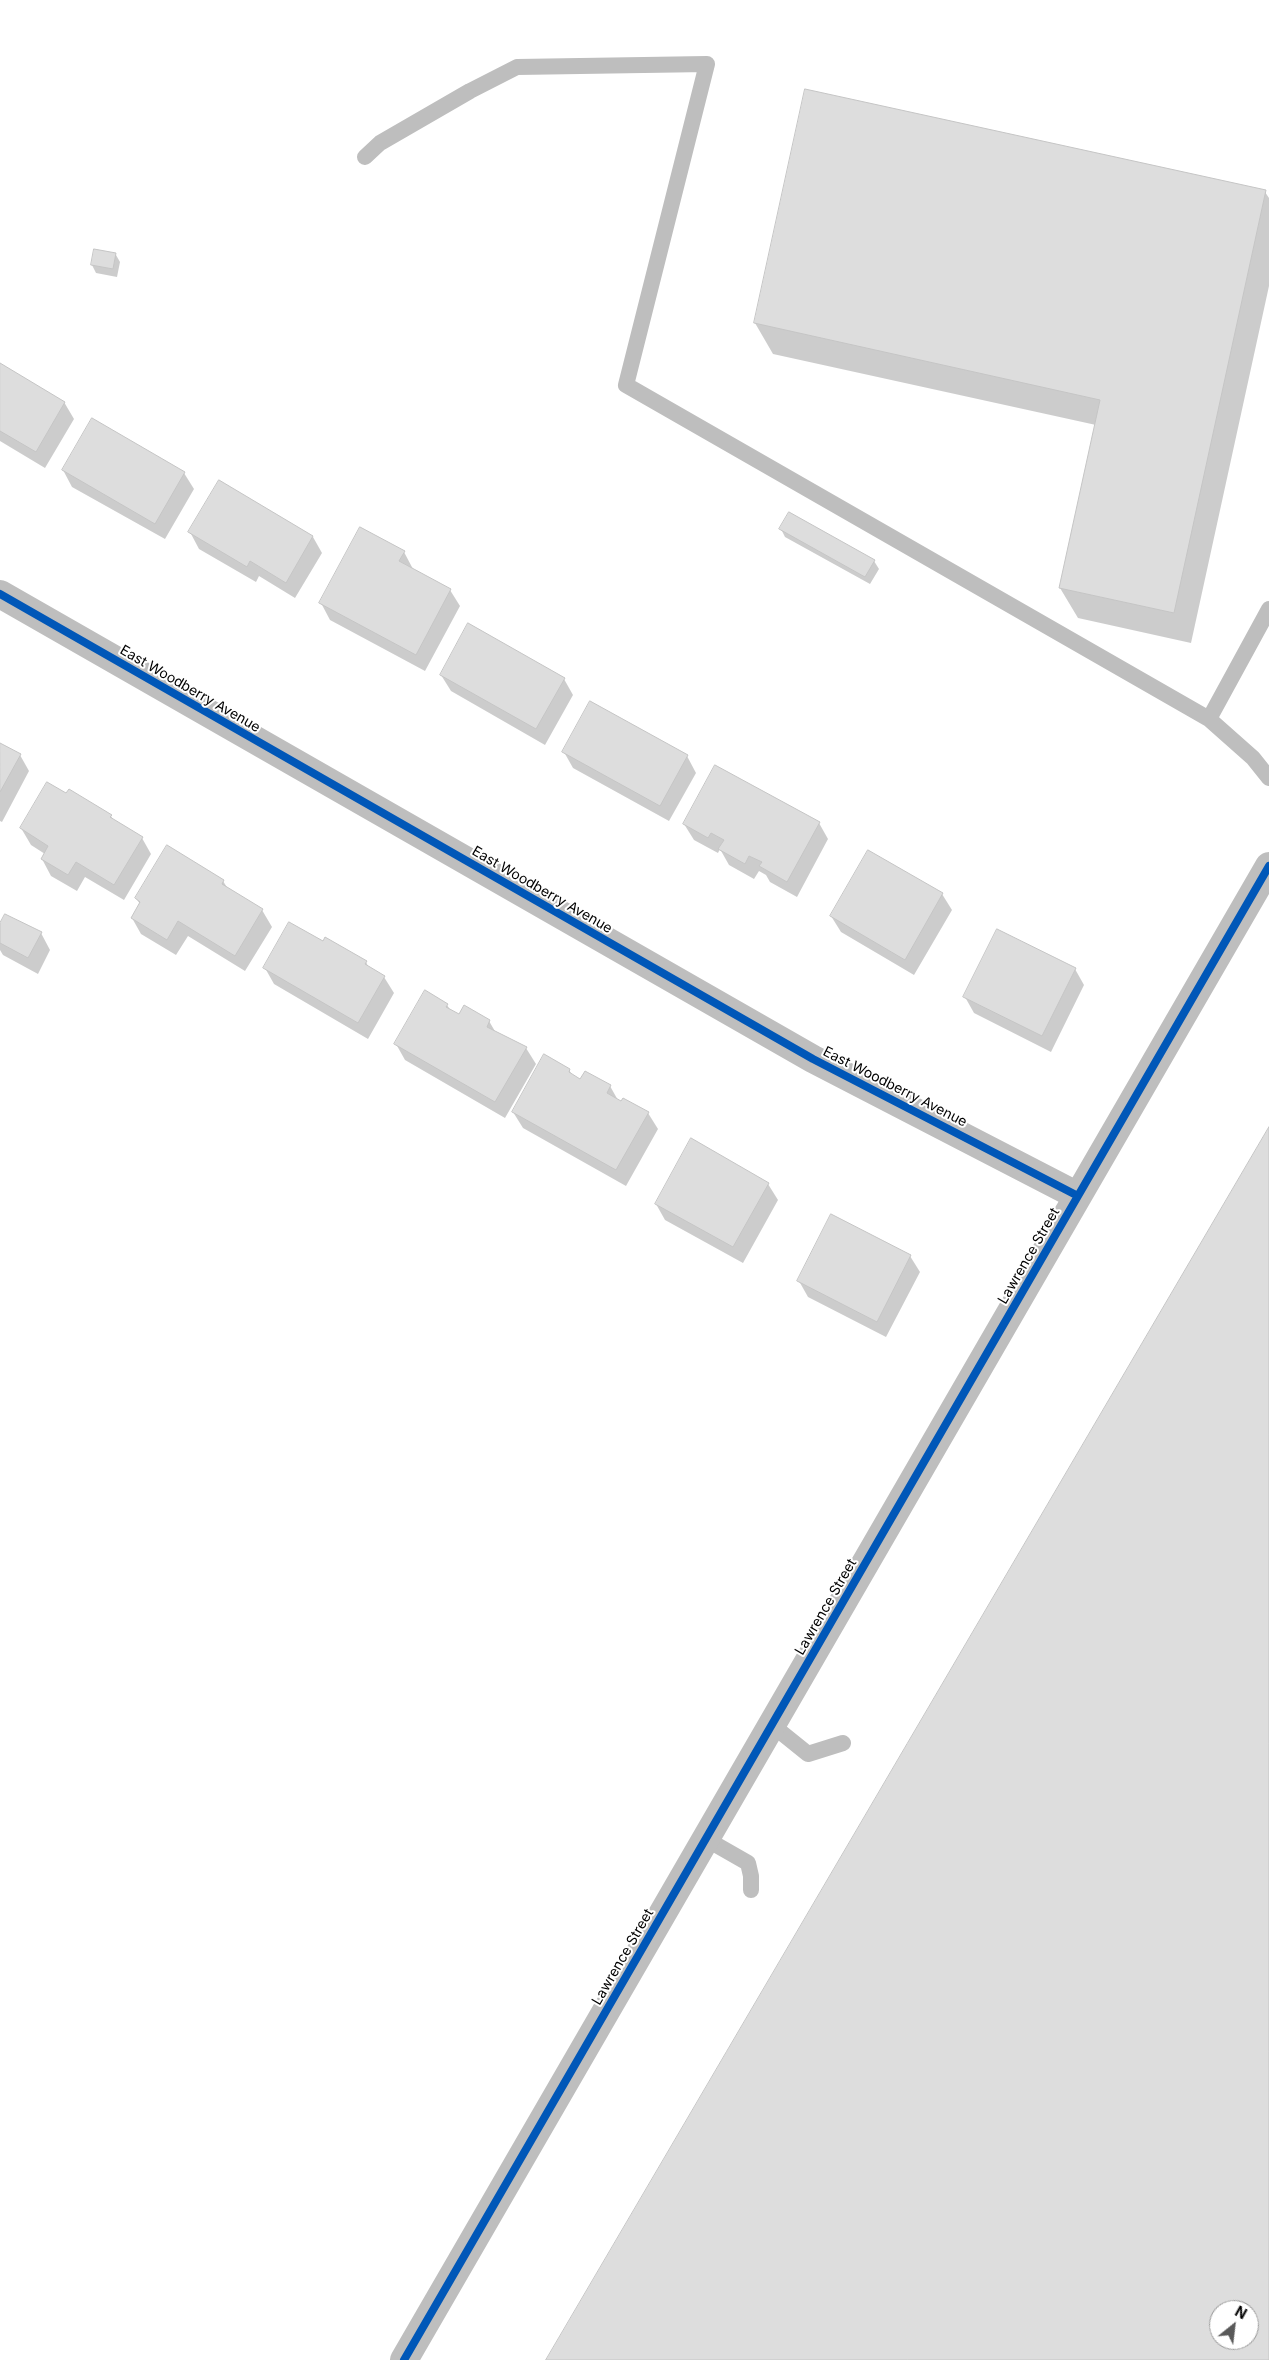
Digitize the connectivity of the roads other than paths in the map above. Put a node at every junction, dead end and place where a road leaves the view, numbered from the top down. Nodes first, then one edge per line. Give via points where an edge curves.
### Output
1 (365, 157) dead end
2 (0, 594) edge
3 (1269, 609) edge
4 (1209, 719) junction
5 (1269, 778) edge
6 (1269, 866) edge
7 (1078, 1196) junction
8 (772, 1725) junction
9 (843, 1743) dead end
10 (706, 1840) junction
11 (751, 1890) dead end
12 (404, 2360) edge

1 - 4 lane via 380,143 517,67 707,64 626,385
2 - 7 street, East Woodberry Avenue via 813,1059
3 - 4 lane
4 - 5 lane via 1253,758
6 - 7 street, Lawrence Street
7 - 8 street, Lawrence Street
8 - 9 lane via 808,1754
8 - 10 street, Lawrence Street
10 - 11 lane via 748,1863
10 - 12 street, Lawrence Street

